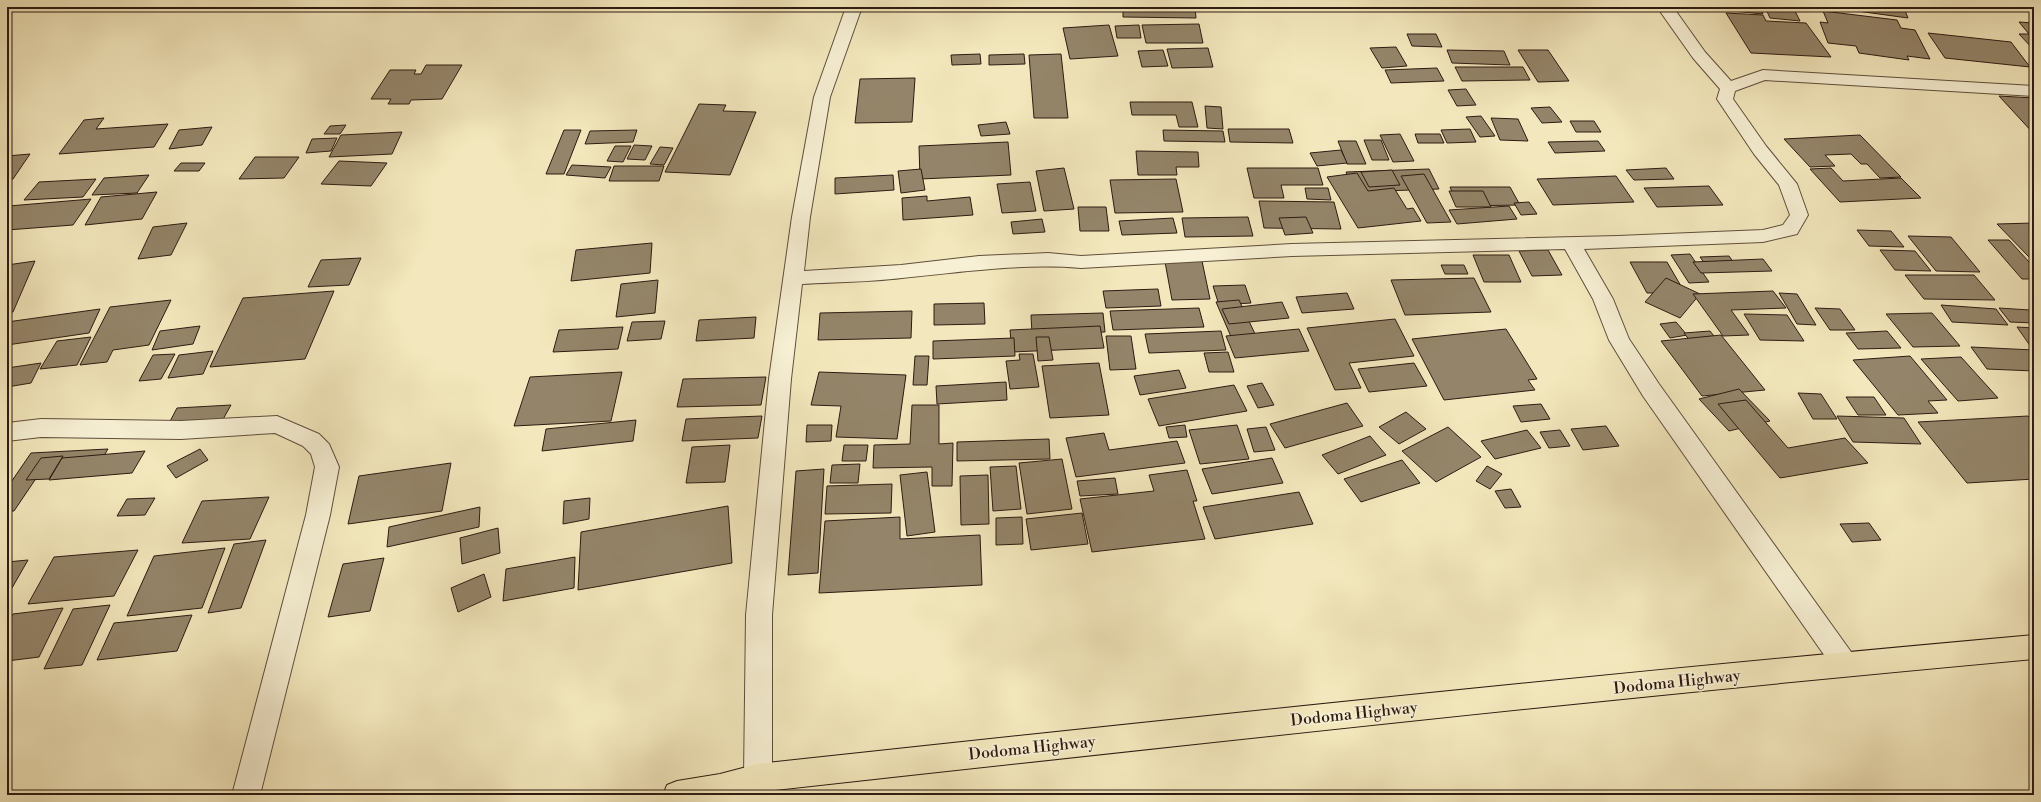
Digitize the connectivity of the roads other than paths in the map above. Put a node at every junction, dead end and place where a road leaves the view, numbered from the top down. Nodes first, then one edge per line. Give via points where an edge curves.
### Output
1 (854, 7) edge
2 (1665, 7) edge
3 (1728, 88) junction
4 (2034, 91) edge
5 (1571, 243) junction
6 (793, 278) junction
7 (7, 432) edge
8 (2034, 647) edge
9 (1845, 664) junction
10 (758, 778) junction
11 (246, 795) edge
12 (677, 795) edge

1 - 6 street via 822,97
2 - 3 street via 1699,55
3 - 4 street via 1763,75
3 - 5 street via 1726,99 1734,114 1788,184 1799,215 1790,230 1763,236
5 - 6 street via 1292,250 1081,262 1048,259 979,262 901,272
5 - 9 street via 1603,299 1619,340 1651,390
6 - 10 street via 780,379 759,615
7 - 11 street via 41,428 181,430 277,424 311,440 321,450 327,467 318,515
8 - 9 highway, Dodoma Highway
9 - 10 highway, Dodoma Highway via 1234,726
10 - 12 highway, Dodoma Highway

